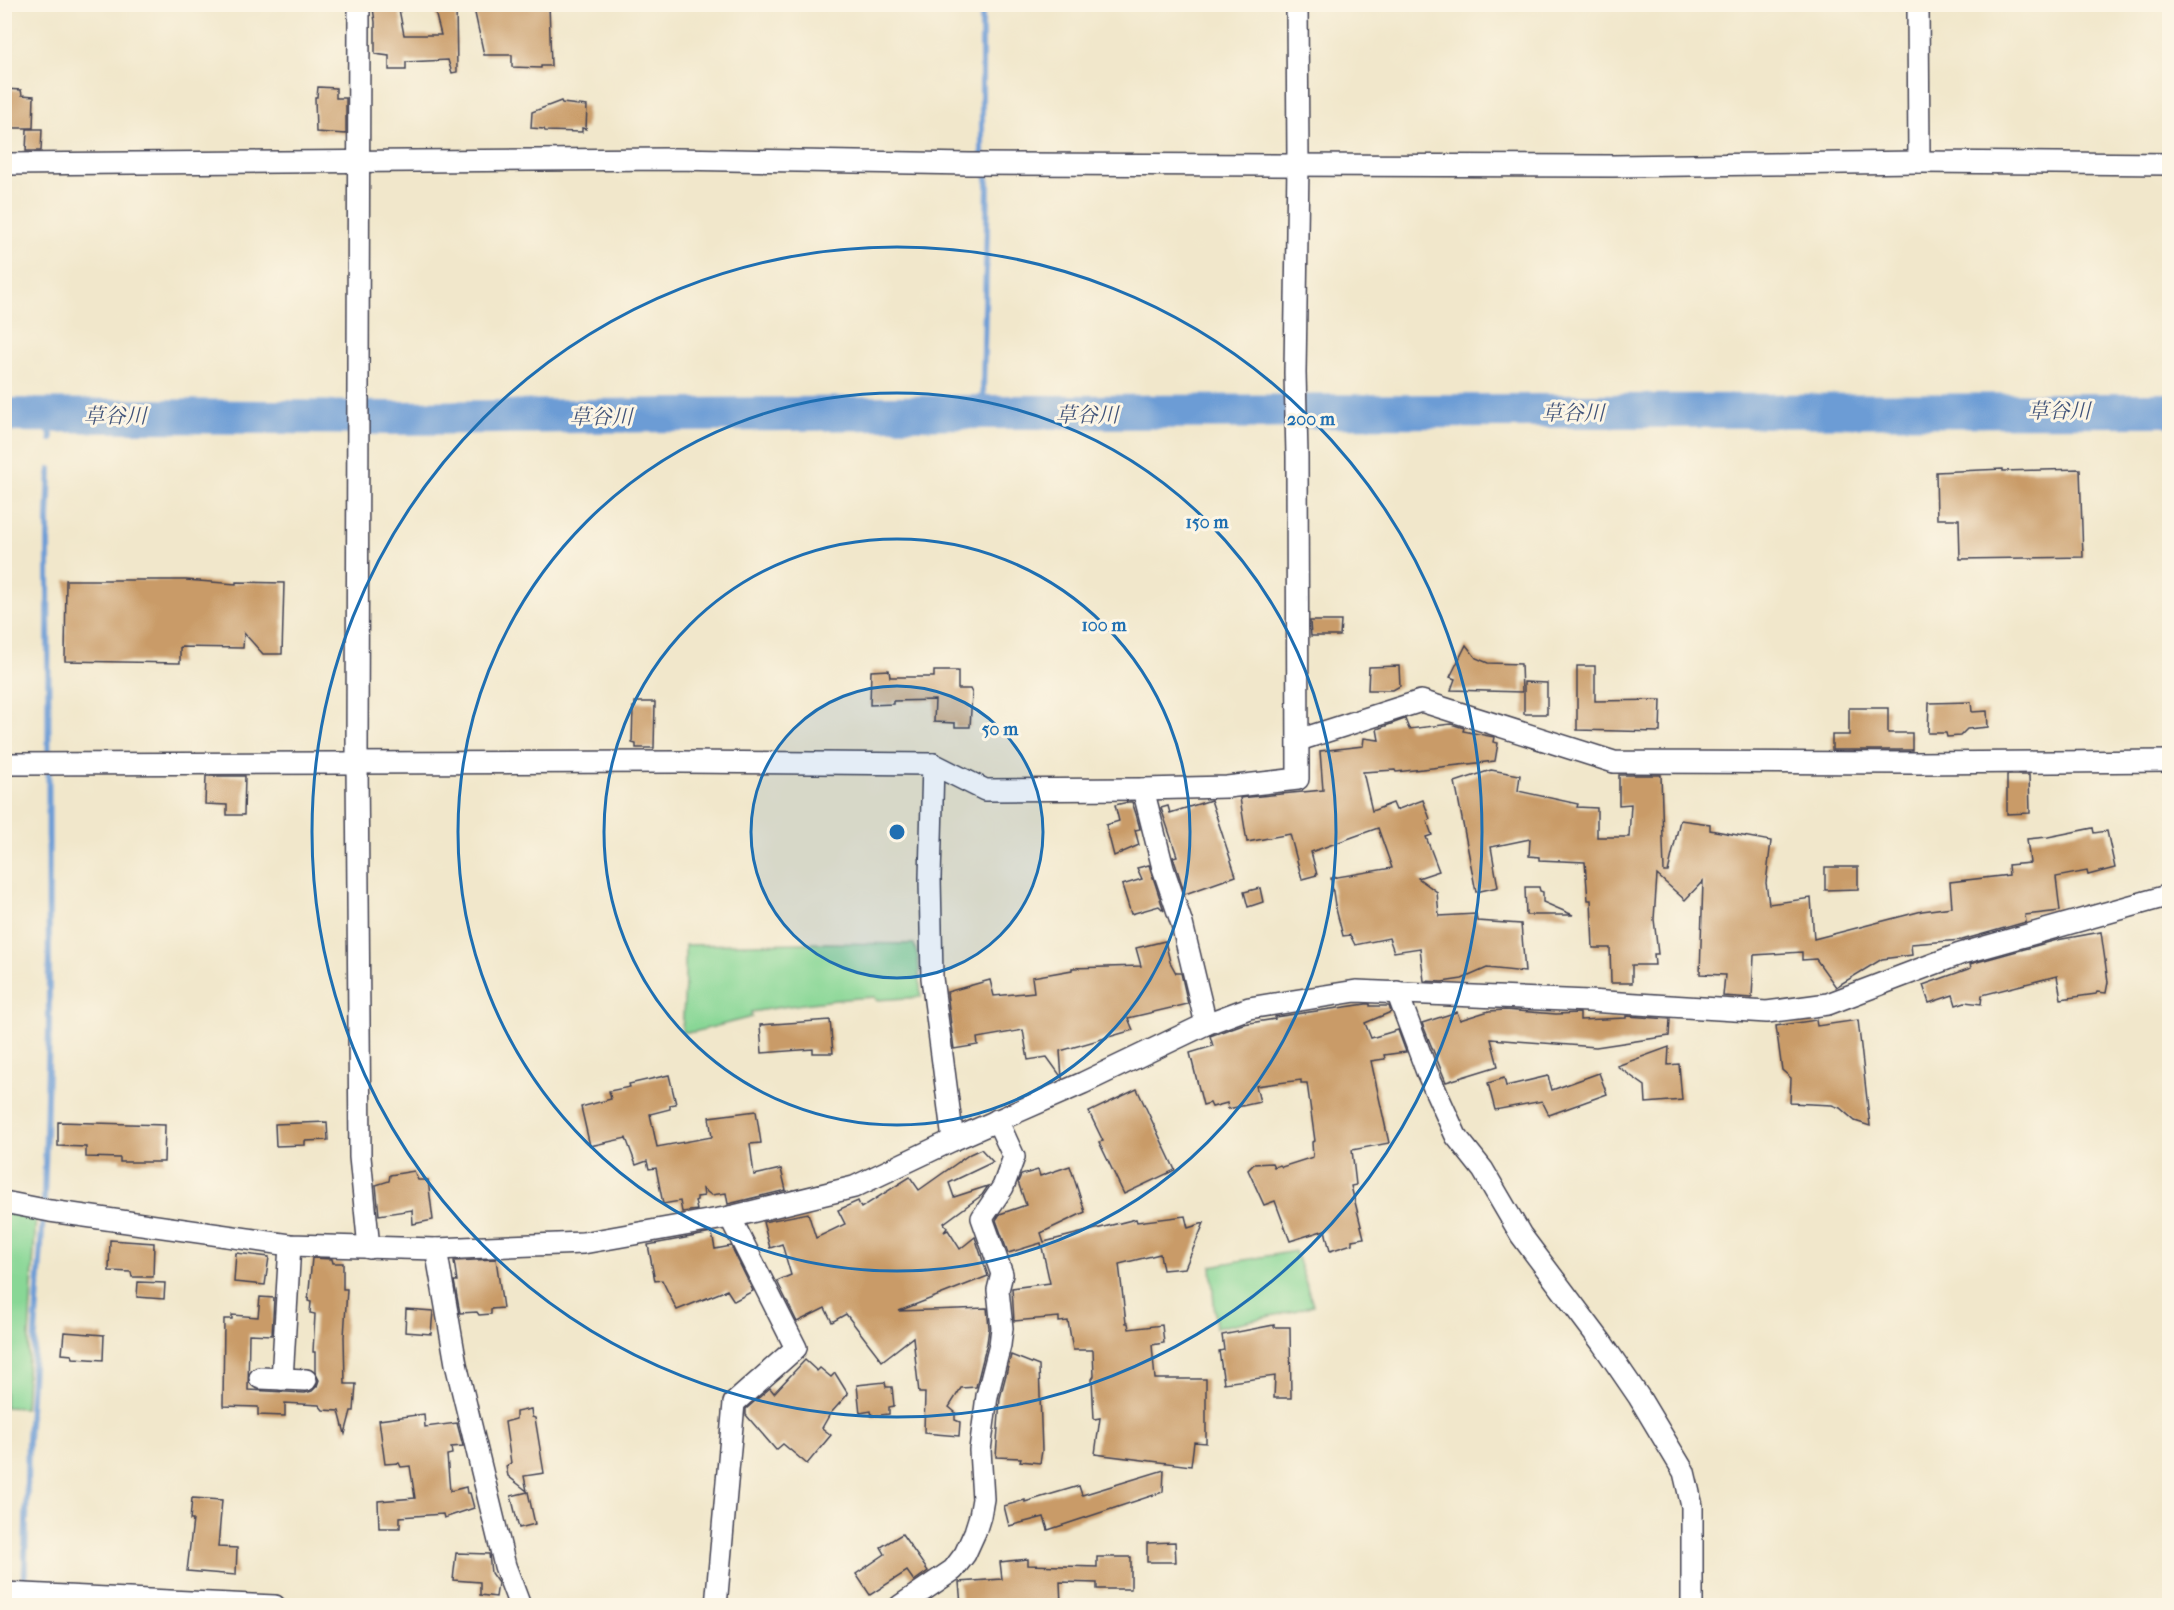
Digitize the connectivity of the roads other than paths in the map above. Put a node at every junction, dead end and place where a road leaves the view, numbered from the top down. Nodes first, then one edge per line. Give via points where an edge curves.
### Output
1 (359, 4) edge
2 (1297, 4) edge
3 (1918, 4) edge
4 (360, 160) junction
5 (1919, 162) junction
6 (4, 164) edge
7 (1298, 164) junction
8 (2169, 164) edge
9 (1299, 740) junction
10 (2169, 761) edge
11 (357, 762) junction
12 (4, 764) edge
13 (933, 765) junction
14 (1143, 789) junction
15 (2169, 895) edge
16 (1397, 992) junction
17 (1206, 1024) junction
18 (997, 1120) junction
19 (953, 1140) junction
20 (4, 1202) edge
21 (730, 1217) junction
22 (290, 1245) junction
23 (369, 1248) junction
24 (436, 1249) junction
25 (260, 1378) dead end
26 (282, 1379) junction
27 (306, 1380) dead end
28 (4, 1593) edge
29 (275, 1605) edge
30 (520, 1605) edge
31 (716, 1605) edge
32 (900, 1605) edge
33 (1692, 1605) edge

1 - 4 street
2 - 7 street
3 - 5 street
4 - 6 street
4 - 7 street
4 - 11 street
5 - 7 street via 1613,166
5 - 8 street
7 - 9 street via 1295,373
9 - 10 street via 1421,701 1614,762
9 - 14 street via 1298,779 1227,787
11 - 12 street
11 - 13 street
11 - 23 street via 360,1157
13 - 14 street via 985,790
13 - 19 street via 932,978
14 - 17 street
15 - 16 street via 1960,954 1828,1004 1767,1012
16 - 17 street via 1356,992 1248,1008
16 - 33 street via 1456,1136 1483,1170 1521,1235 1602,1342 1684,1473 1692,1506
17 - 18 street
18 - 19 street
18 - 32 street via 1014,1157 1003,1187 981,1218 1002,1274 998,1290 1002,1328 980,1450 980,1516 965,1554 953,1570
19 - 21 street via 854,1187
20 - 22 street
21 - 24 street via 583,1243
21 - 31 street via 796,1348 734,1403
22 - 23 street
22 - 26 street
23 - 24 street
24 - 30 street via 456,1364 505,1566
25 - 26 street
26 - 27 street
28 - 29 street

